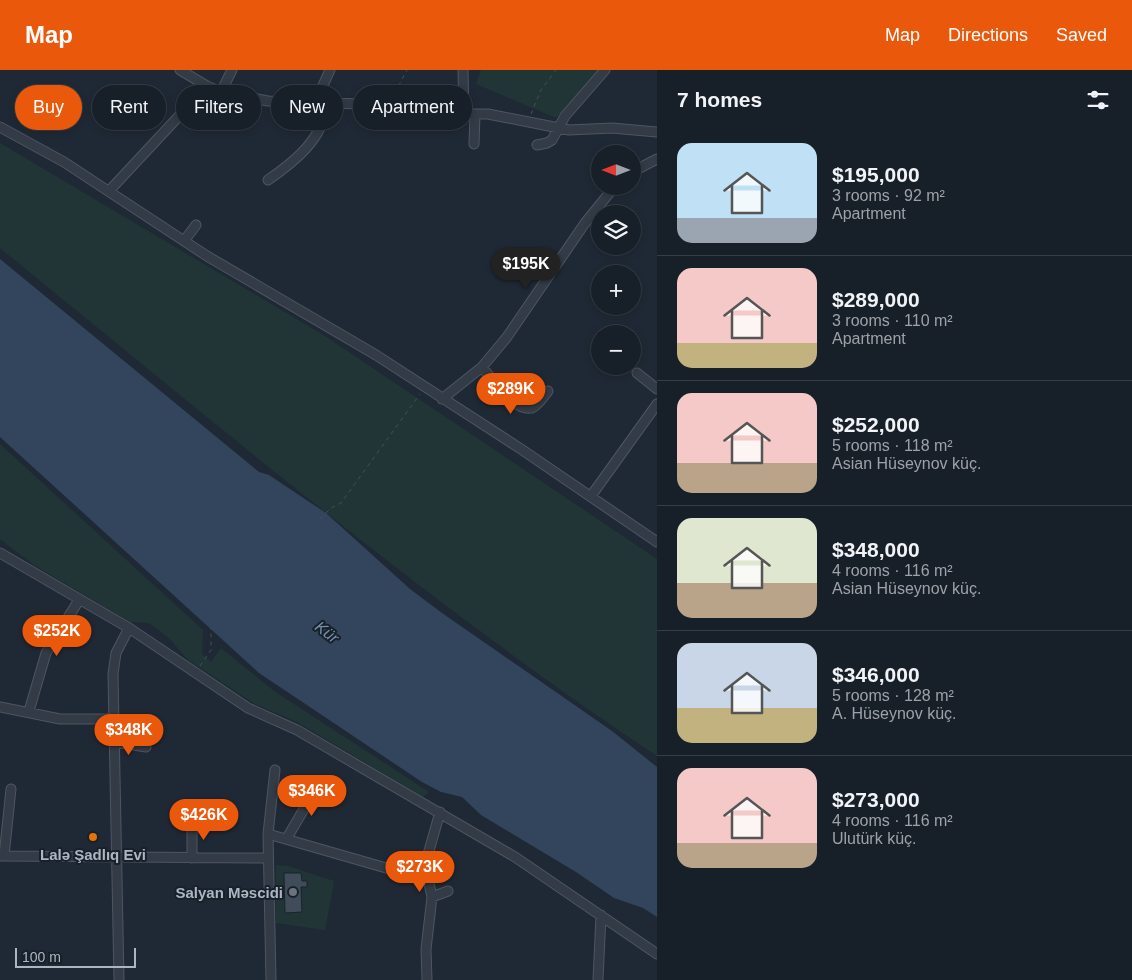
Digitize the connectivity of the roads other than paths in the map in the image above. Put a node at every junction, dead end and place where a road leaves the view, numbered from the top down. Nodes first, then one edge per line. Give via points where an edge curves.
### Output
1 (180, 70) edge
2 (232, 70) edge
3 (330, 70) edge
4 (463, 70) edge
5 (604, 70) edge
6 (205, 85) edge
7 (224, 85) edge
8 (323, 85) edge
9 (463, 85) edge
10 (475, 114) joint
11 (176, 119) edge
12 (0, 128) edge
13 (558, 129) junction
14 (319, 130) edge
15 (657, 132) edge
16 (474, 144) dead end
17 (537, 145) dead end
18 (657, 159) edge
19 (641, 167) edge
20 (268, 180) dead end
21 (108, 191) junction
22 (608, 195) edge
23 (196, 225) dead end
24 (184, 241) junction
25 (482, 368) junction
26 (640, 375) edge
27 (657, 389) edge
28 (548, 391) dead end
29 (442, 399) junction
30 (657, 404) edge
31 (591, 496) junction
32 (657, 542) edge
33 (0, 553) edge
34 (79, 600) junction
35 (129, 628) junction
36 (0, 706) edge
37 (29, 711) junction
38 (115, 719) junction
39 (116, 742) junction
40 (146, 747) dead end
41 (275, 770) dead end
42 (318, 785) dead end
43 (11, 789) dead end
44 (440, 812) junction
45 (192, 825) dead end
46 (268, 834) junction
47 (288, 838) junction
48 (2, 856) edge
49 (192, 858) junction
50 (268, 858) junction
51 (117, 859) junction
52 (426, 877) junction
53 (448, 891) dead end
54 (432, 897) junction
55 (601, 915) junction
56 (657, 954) edge
57 (119, 980) edge
58 (270, 980) edge
59 (427, 980) edge
60 (598, 980) edge

1 - 6 street
2 - 7 street
3 - 8 street
4 - 9 street
5 - 13 street
10 - 13 street via 499,115
10 - 16 street
11 - 21 street
12 - 21 street via 64,162
13 - 15 street via 623,128
13 - 17 street via 552,140
14 - 20 street via 294,161
18 - 19 street
21 - 24 street
22 - 25 street via 585,223 521,320
23 - 24 street
24 - 29 street via 376,354
25 - 28 street via 515,404 534,407
25 - 29 street
26 - 27 street
29 - 31 street
30 - 31 street
31 - 32 street
33 - 34 street
34 - 35 street
34 - 37 street via 46,653
35 - 38 street via 114,664
35 - 44 street via 248,708 297,730
36 - 37 street
37 - 38 street via 60,719
38 - 39 street
39 - 40 street
39 - 51 street
41 - 46 street
42 - 47 street
43 - 48 street
44 - 52 street via 425,864
44 - 55 street via 531,867
45 - 49 street
46 - 47 street
46 - 50 street
47 - 52 street
48 - 51 street
49 - 50 street
49 - 51 street
50 - 58 street
51 - 57 street
52 - 54 street
53 - 54 street
54 - 59 street via 426,949
55 - 56 street
55 - 60 street

